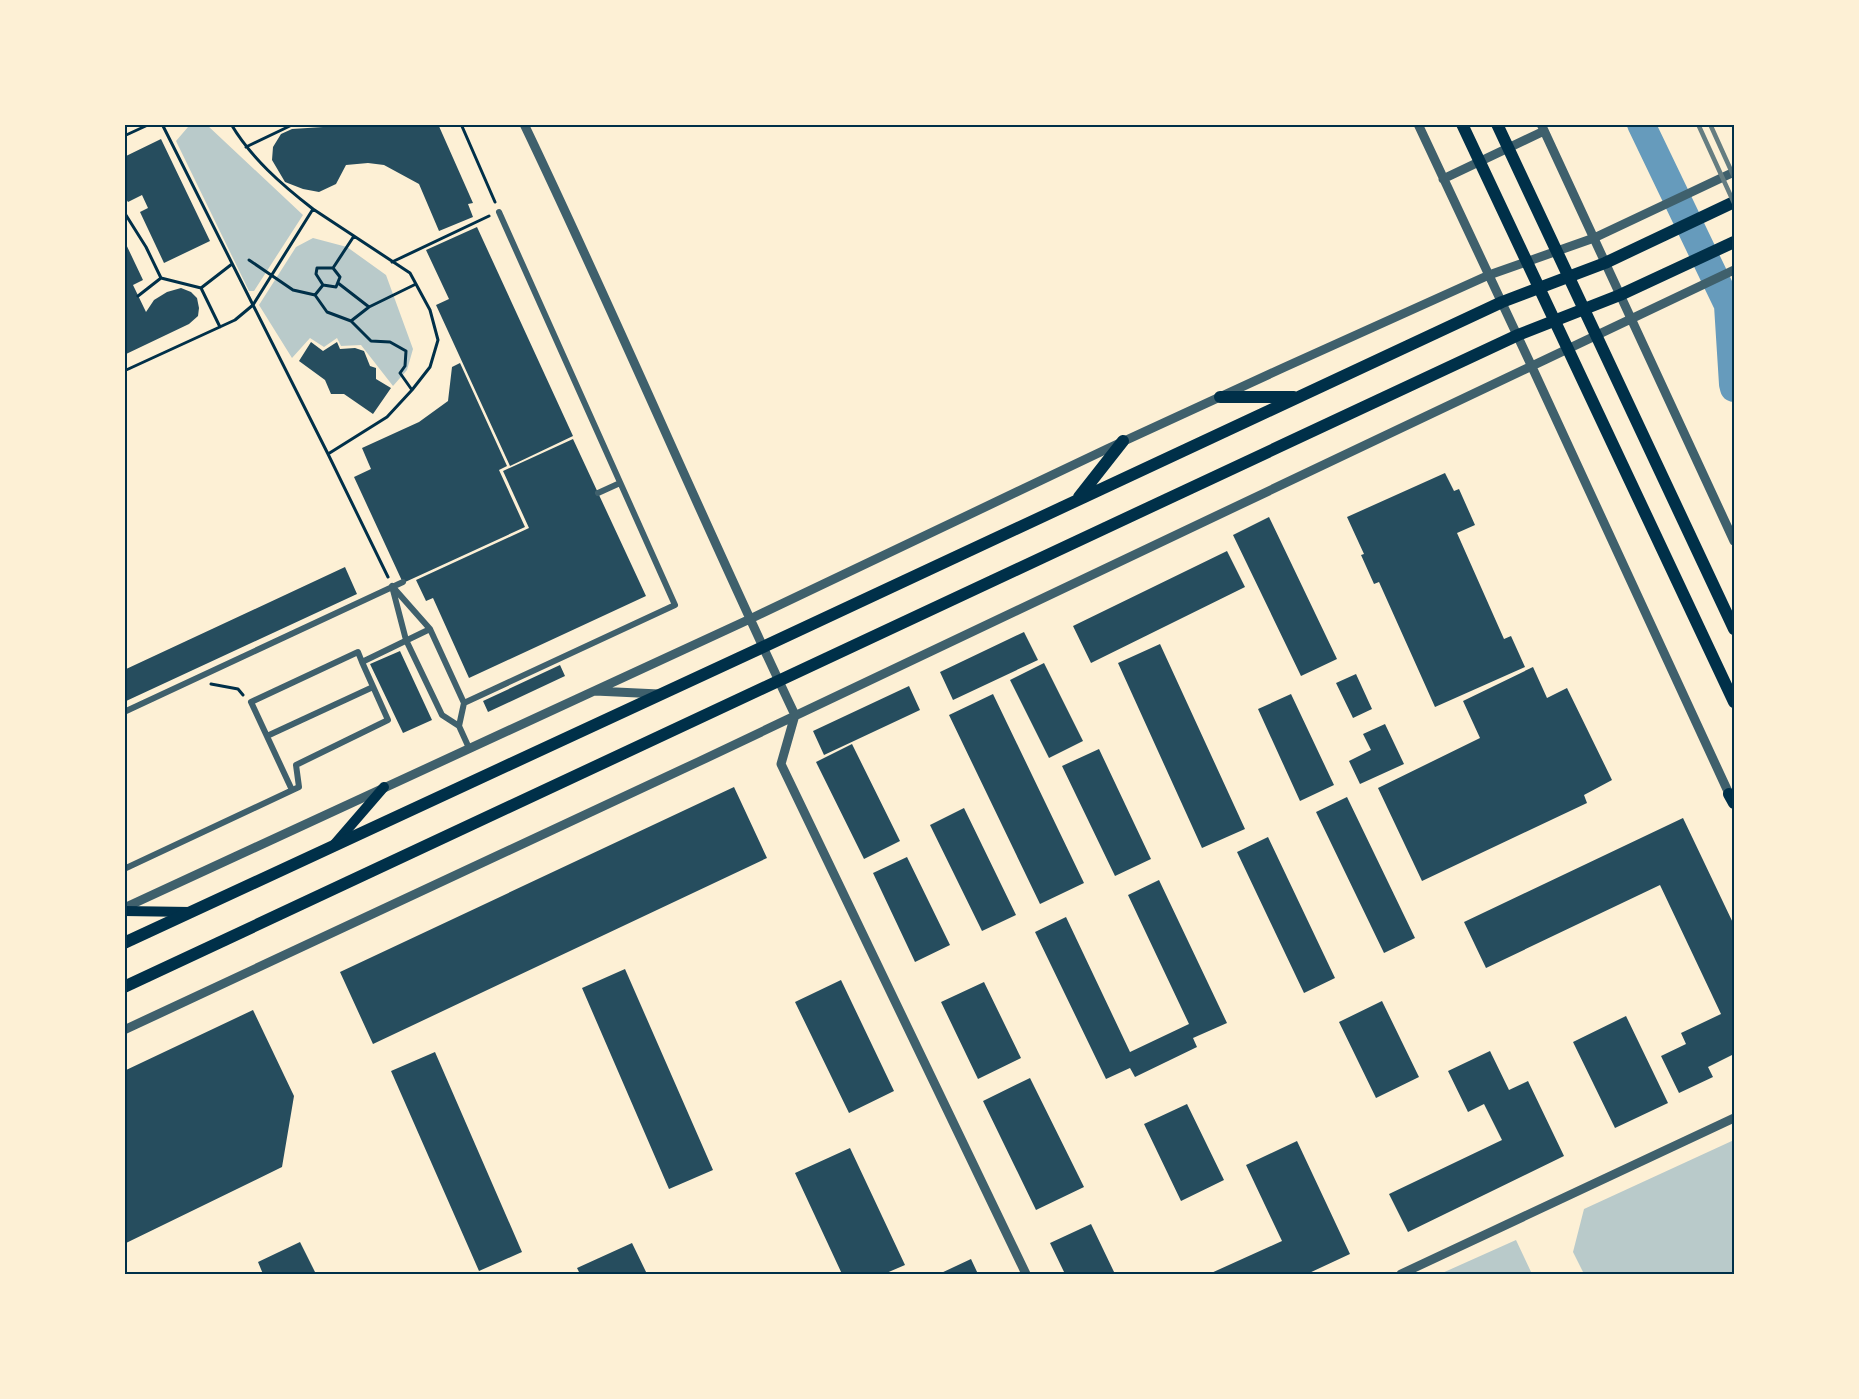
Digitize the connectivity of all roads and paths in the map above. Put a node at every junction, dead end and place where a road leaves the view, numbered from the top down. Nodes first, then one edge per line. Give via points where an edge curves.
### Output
1 (150, 124) edge
2 (162, 124) edge
3 (231, 124) edge
4 (294, 124) edge
5 (461, 124) edge
6 (524, 124) edge
7 (1418, 124) edge
8 (1462, 124) edge
9 (1497, 124) edge
10 (1542, 128) edge
11 (124, 136) edge
12 (246, 147) junction
13 (1734, 172) edge
14 (1443, 179) junction
15 (1734, 202) edge
16 (313, 209) junction
17 (124, 212) edge
18 (499, 212) junction
19 (354, 236) junction
20 (1593, 238) junction
21 (1734, 242) edge
22 (249, 260) dead end
23 (392, 262) junction
24 (1605, 263) junction
25 (232, 264) junction
26 (333, 268) junction
27 (1734, 270) edge
28 (1489, 275) junction
29 (271, 276) junction
30 (161, 278) junction
31 (338, 283) junction
32 (416, 284) junction
33 (322, 285) junction
34 (201, 288) junction
35 (315, 295) junction
36 (1620, 295) junction
37 (138, 296) dead end
38 (1502, 302) junction
39 (253, 305) junction
40 (369, 307) junction
41 (1631, 320) junction
42 (351, 321) junction
43 (220, 327) junction
44 (1518, 335) junction
45 (1533, 367) junction
46 (124, 371) edge
47 (412, 390) junction
48 (1220, 397) junction
49 (1298, 397) junction
50 (1123, 441) junction
51 (328, 454) junction
52 (620, 483) junction
53 (598, 493) dead end
54 (1077, 501) junction
55 (1734, 541) edge
56 (403, 582) dead end
57 (392, 586) junction
58 (750, 619) junction
59 (430, 629) junction
60 (1734, 629) edge
61 (406, 640) junction
62 (763, 647) junction
63 (362, 662) junction
64 (778, 680) junction
65 (192, 681) junction
66 (373, 687) junction
67 (593, 691) junction
68 (661, 694) junction
69 (251, 702) junction
70 (1734, 702) edge
71 (464, 703) junction
72 (124, 712) edge
73 (795, 716) junction
74 (459, 726) junction
75 (267, 735) junction
76 (469, 748) junction
77 (384, 787) junction
78 (292, 790) junction
79 (1733, 801) edge
80 (333, 847) junction
81 (124, 869) edge
82 (124, 909) edge
83 (191, 912) junction
84 (124, 943) edge
85 (124, 987) edge
86 (124, 1030) edge
87 (1734, 1118) edge
88 (1026, 1275) edge
89 (1401, 1275) edge

1 - 11 path
2 - 25 path
3 - 12 path
4 - 12 path
5 - 18 path
6 - 58 street
7 - 14 street
8 - 70 main road
9 - 60 main road
10 - 14 street
10 - 20 street
12 - 16 path
13 - 20 street
14 - 28 street
15 - 24 main road
16 - 19 path
16 - 29 path
17 - 30 path
18 - 23 path
18 - 52 street
19 - 23 path
19 - 26 path
20 - 24 street
20 - 28 street
21 - 36 main road
22 - 29 path
23 - 32 path via 410,273
24 - 36 street
24 - 38 main road
25 - 34 path
25 - 39 path
26 - 31 path via 340,277
26 - 33 path via 317,268
27 - 41 street
28 - 38 street
28 - 48 street
29 - 35 path via 293,290
29 - 39 path
30 - 34 path
30 - 37 path
31 - 33 path via 336,287
31 - 40 path
32 - 40 path
32 - 47 path via 430,310 438,340 430,367
33 - 35 path
34 - 43 path
35 - 42 path via 327,312
36 - 41 street
36 - 44 main road
38 - 44 street
38 - 49 main road
39 - 43 path
39 - 51 path
40 - 42 path
41 - 45 street
41 - 55 street
42 - 47 path via 371,342 390,342 406,351 400,373
43 - 46 path
44 - 45 street
44 - 64 main road
45 - 73 street
45 - 79 street
47 - 51 path via 387,417
48 - 49 main road
48 - 50 street
49 - 54 main road
50 - 54 main road
50 - 58 street
51 - 57 path
52 - 53 street
52 - 71 street via 675,605
54 - 62 main road
56 - 57 street
57 - 59 street
57 - 61 street
57 - 65 street
58 - 62 street
58 - 67 street
59 - 61 street
59 - 71 street
61 - 63 street
61 - 74 street via 442,715
62 - 64 street
62 - 68 main road
63 - 66 street
63 - 69 street via 358,652
64 - 73 street
64 - 85 main road
65 - 69 path via 238,688
65 - 72 street
66 - 75 street
66 - 78 street via 388,720 296,765 298,787
67 - 68 street
67 - 76 street
68 - 80 main road
69 - 75 street
71 - 74 street
73 - 86 street
73 - 88 street via 781,764
74 - 76 street
75 - 78 street
76 - 77 street
77 - 80 main road
77 - 82 street
78 - 81 street
80 - 83 main road
82 - 83 main road
83 - 84 main road
87 - 89 street

